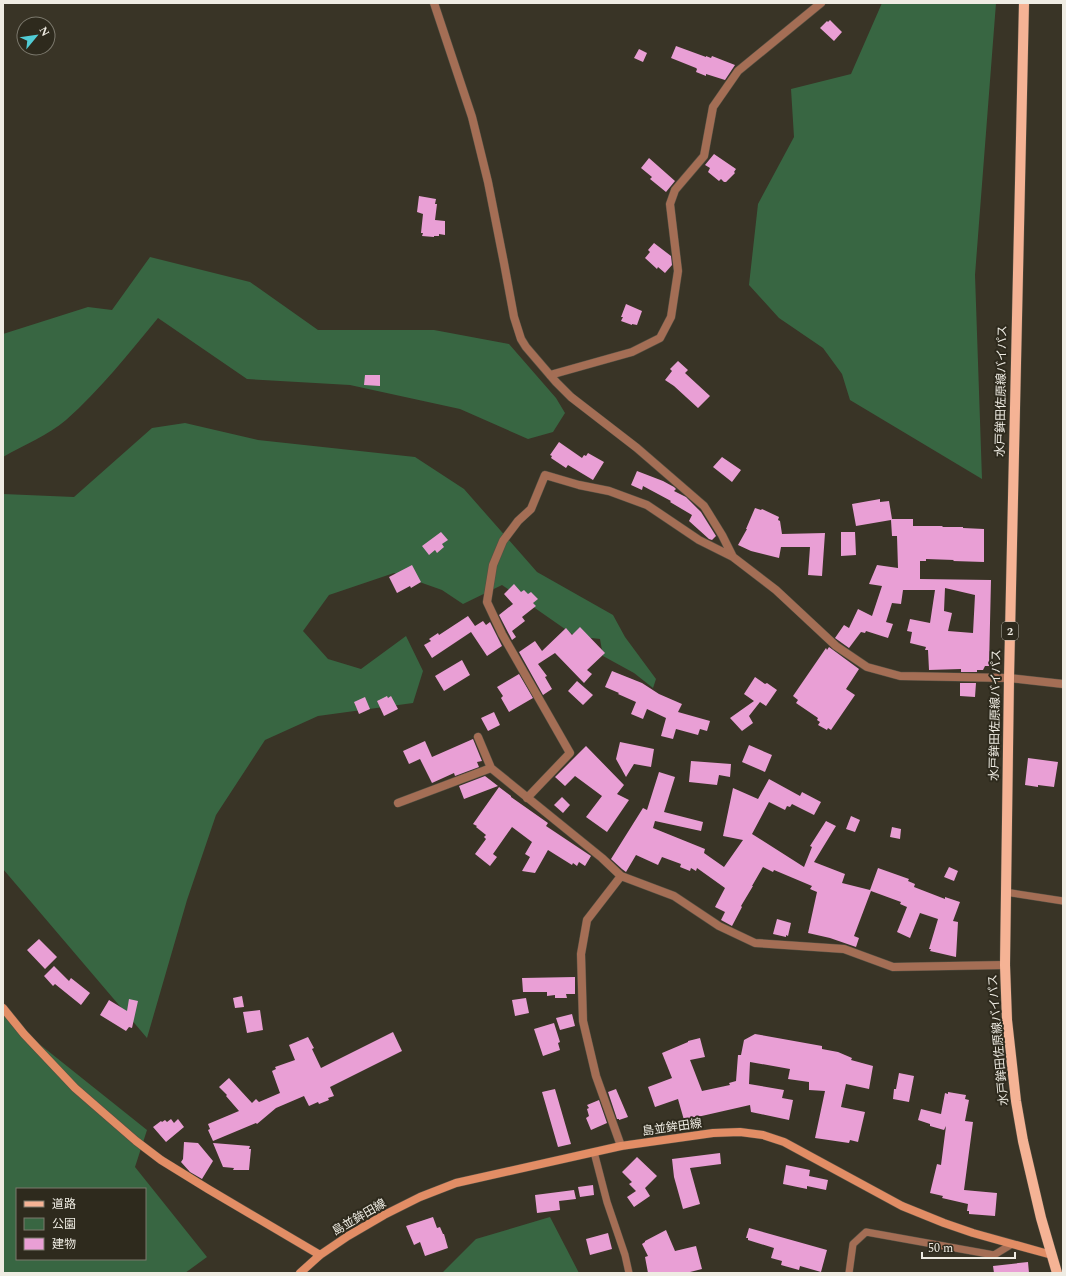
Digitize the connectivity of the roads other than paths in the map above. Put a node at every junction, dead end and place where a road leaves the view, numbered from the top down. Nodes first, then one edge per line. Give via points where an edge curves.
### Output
1 (434, 3) edge
2 (821, 3) edge
3 (1024, 3) edge
4 (550, 375) junction
5 (733, 557) junction
6 (1009, 678) junction
7 (1063, 684) edge
8 (478, 737) dead end
9 (491, 768) junction
10 (527, 798) junction
11 (398, 803) dead end
12 (621, 876) junction
13 (1005, 892) junction
14 (1063, 901) edge
15 (1005, 965) junction
16 (3, 1008) edge
17 (621, 1146) junction
18 (594, 1152) junction
19 (1012, 1244) junction
20 (320, 1255) junction
21 (1052, 1255) junction
22 (1063, 1256) edge
23 (300, 1273) edge
24 (629, 1273) edge
25 (849, 1273) edge
26 (1057, 1273) edge

1 - 4 street via 472,118 517,330 526,347
2 - 4 street via 738,71 713,107 704,156 675,190 670,204 678,271 671,316 660,338 632,352
3 - 6 main road, 水戸鉾田佐原線バイパス / 2
4 - 5 street via 571,397 637,448 704,506
5 - 6 street via 776,590 836,646 868,667 900,676
5 - 10 street via 699,540 648,505 609,491 546,475 531,509 504,540 493,565 487,602 502,634 570,753
6 - 7 street
6 - 13 main road, 水戸鉾田佐原線バイパス / 2
8 - 9 street
9 - 10 street
9 - 11 street
10 - 12 street
12 - 15 street via 674,896 719,926 755,943 844,949 893,967
12 - 17 street via 587,920 581,954 583,1021 596,1076
13 - 14 lane
13 - 15 main road, 水戸鉾田佐原線バイパス / 2
15 - 21 main road, 水戸鉾田佐原線バイパス / 2 via 1008,1028 1016,1101 1038,1206
16 - 20 main road via 75,1088 136,1141 161,1160
17 - 18 main road, 島並鉾田線
17 - 19 main road, 島並鉾田線 via 713,1133 740,1132 763,1135 784,1142 902,1206 973,1233
18 - 20 main road, 島並鉾田線 via 456,1183 384,1215
18 - 24 lane
19 - 21 main road, 島並鉾田線
19 - 25 lane via 994,1255 866,1232 853,1244
20 - 23 main road, 島並鉾田線
21 - 22 main road
21 - 26 main road, 2

